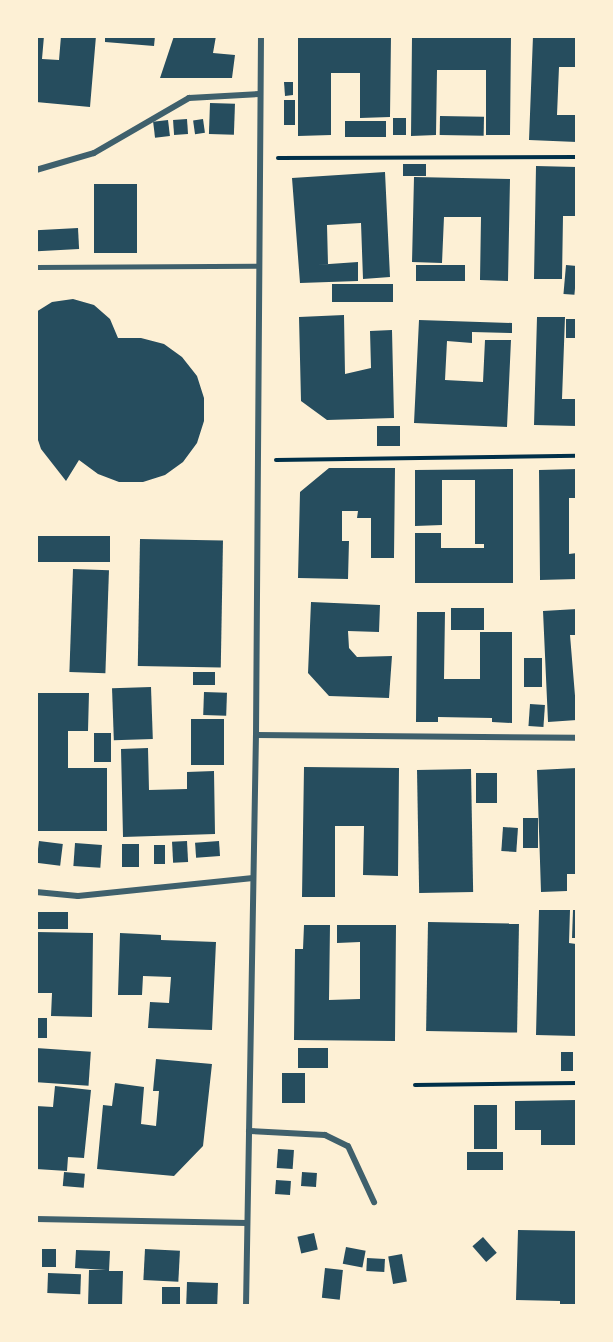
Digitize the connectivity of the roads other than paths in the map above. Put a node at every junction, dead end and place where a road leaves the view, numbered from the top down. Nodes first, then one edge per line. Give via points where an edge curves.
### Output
1 (261, 36) edge
2 (259, 94) junction
3 (36, 170) edge
4 (258, 266) junction
5 (36, 267) edge
6 (256, 735) junction
7 (577, 738) edge
8 (253, 878) junction
9 (36, 892) edge
10 (249, 1131) junction
11 (374, 1202) dead end
12 (36, 1219) edge
13 (247, 1223) junction
14 (246, 1306) edge

1 - 2 street
2 - 3 street via 189,98 94,153
2 - 4 street
4 - 5 lane
4 - 6 street
6 - 7 street
6 - 8 street
8 - 9 street via 78,896
8 - 10 street
10 - 11 street via 325,1135 348,1146
10 - 13 street
12 - 13 street
13 - 14 street

